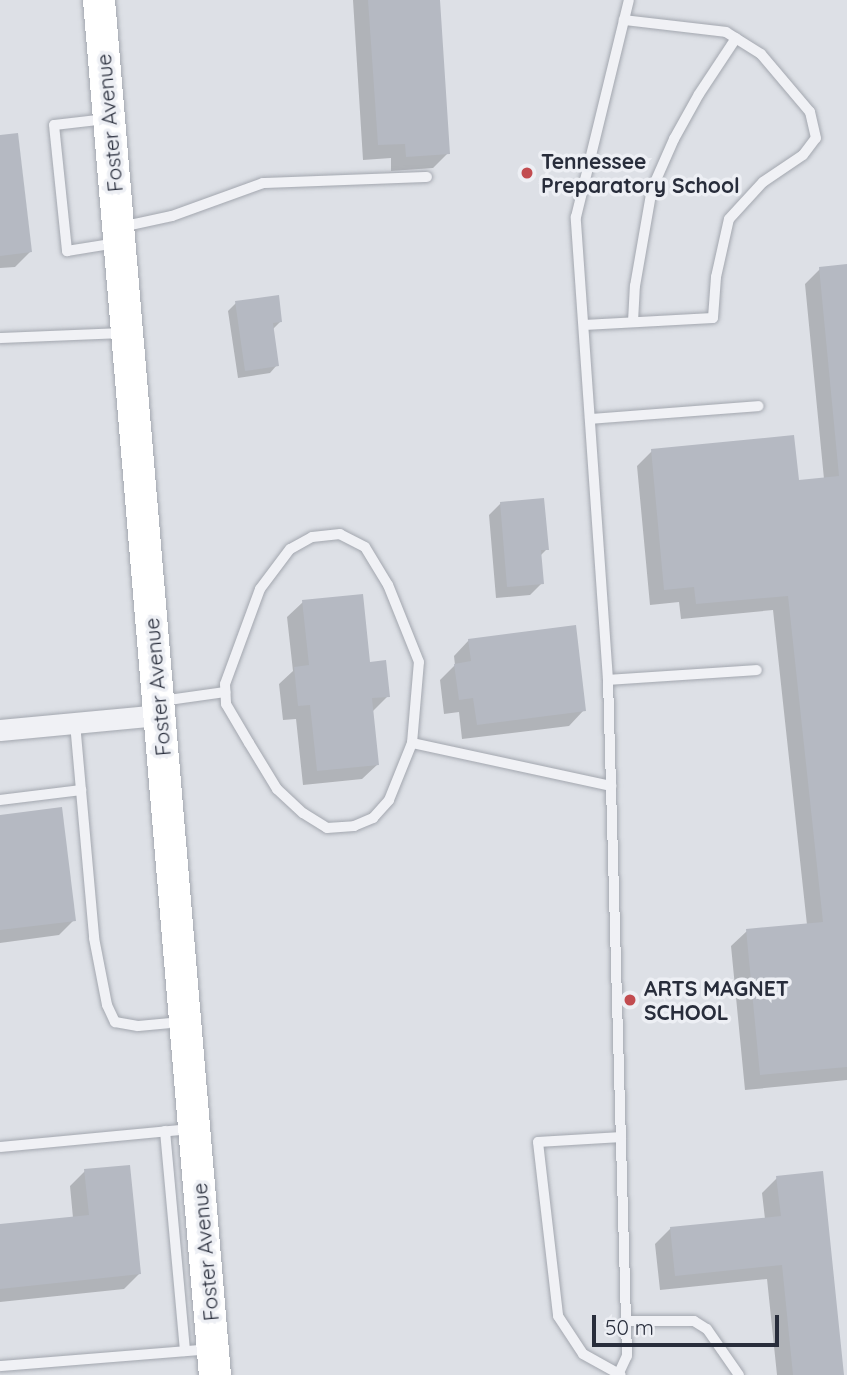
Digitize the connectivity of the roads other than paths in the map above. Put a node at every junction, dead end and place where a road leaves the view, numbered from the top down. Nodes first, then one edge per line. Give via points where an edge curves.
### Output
1 (99, 0) edge
2 (629, 0) edge
3 (624, 20) junction
4 (736, 38) junction
5 (109, 118) junction
6 (427, 177) dead end
7 (119, 235) junction
8 (633, 322) junction
9 (584, 325) junction
10 (127, 333) junction
11 (0, 338) edge
12 (758, 406) dead end
13 (590, 419) junction
14 (757, 670) dead end
15 (608, 681) junction
16 (225, 692) junction
17 (159, 708) junction
18 (75, 723) junction
19 (0, 730) edge
20 (412, 743) junction
21 (611, 786) junction
22 (81, 790) junction
23 (0, 800) edge
24 (185, 1021) junction
25 (180, 1130) junction
26 (621, 1137) junction
27 (0, 1147) edge
28 (626, 1321) junction
29 (204, 1358) edge
30 (0, 1366) edge
31 (619, 1375) edge
32 (739, 1375) edge

1 - 5 main road, Foster Avenue
2 - 3 lane
3 - 4 lane via 726,32
3 - 9 lane via 576,217
4 - 8 lane via 692,105 652,189
4 - 8 lane via 761,54 810,112 816,138 803,155 764,182 729,219 716,277 713,318
5 - 7 main road, Foster Avenue
5 - 7 lane via 54,125 67,251
6 - 7 lane via 264,183
7 - 10 main road, Foster Avenue
8 - 9 lane
9 - 13 lane
10 - 11 lane
10 - 17 main road, Foster Avenue
12 - 13 lane
13 - 15 lane
14 - 15 lane
15 - 21 lane
16 - 17 lane
16 - 20 lane via 226,704 277,789 327,828 354,826 373,818 389,800
16 - 20 lane via 260,589 276,566 290,549 312,537 340,534 365,547 388,585 419,662
17 - 18 street
17 - 24 main road, Foster Avenue
18 - 19 street
18 - 22 lane
20 - 21 lane
21 - 26 lane
22 - 23 lane
22 - 24 lane via 94,938 107,1005 115,1022 138,1026
24 - 25 main road, Foster Avenue
25 - 27 lane
25 - 29 main road, Foster Avenue
26 - 28 lane
26 - 31 lane via 538,1142 558,1316 583,1354
28 - 31 lane via 627,1356
28 - 32 lane via 694,1321 708,1329
29 - 30 lane

